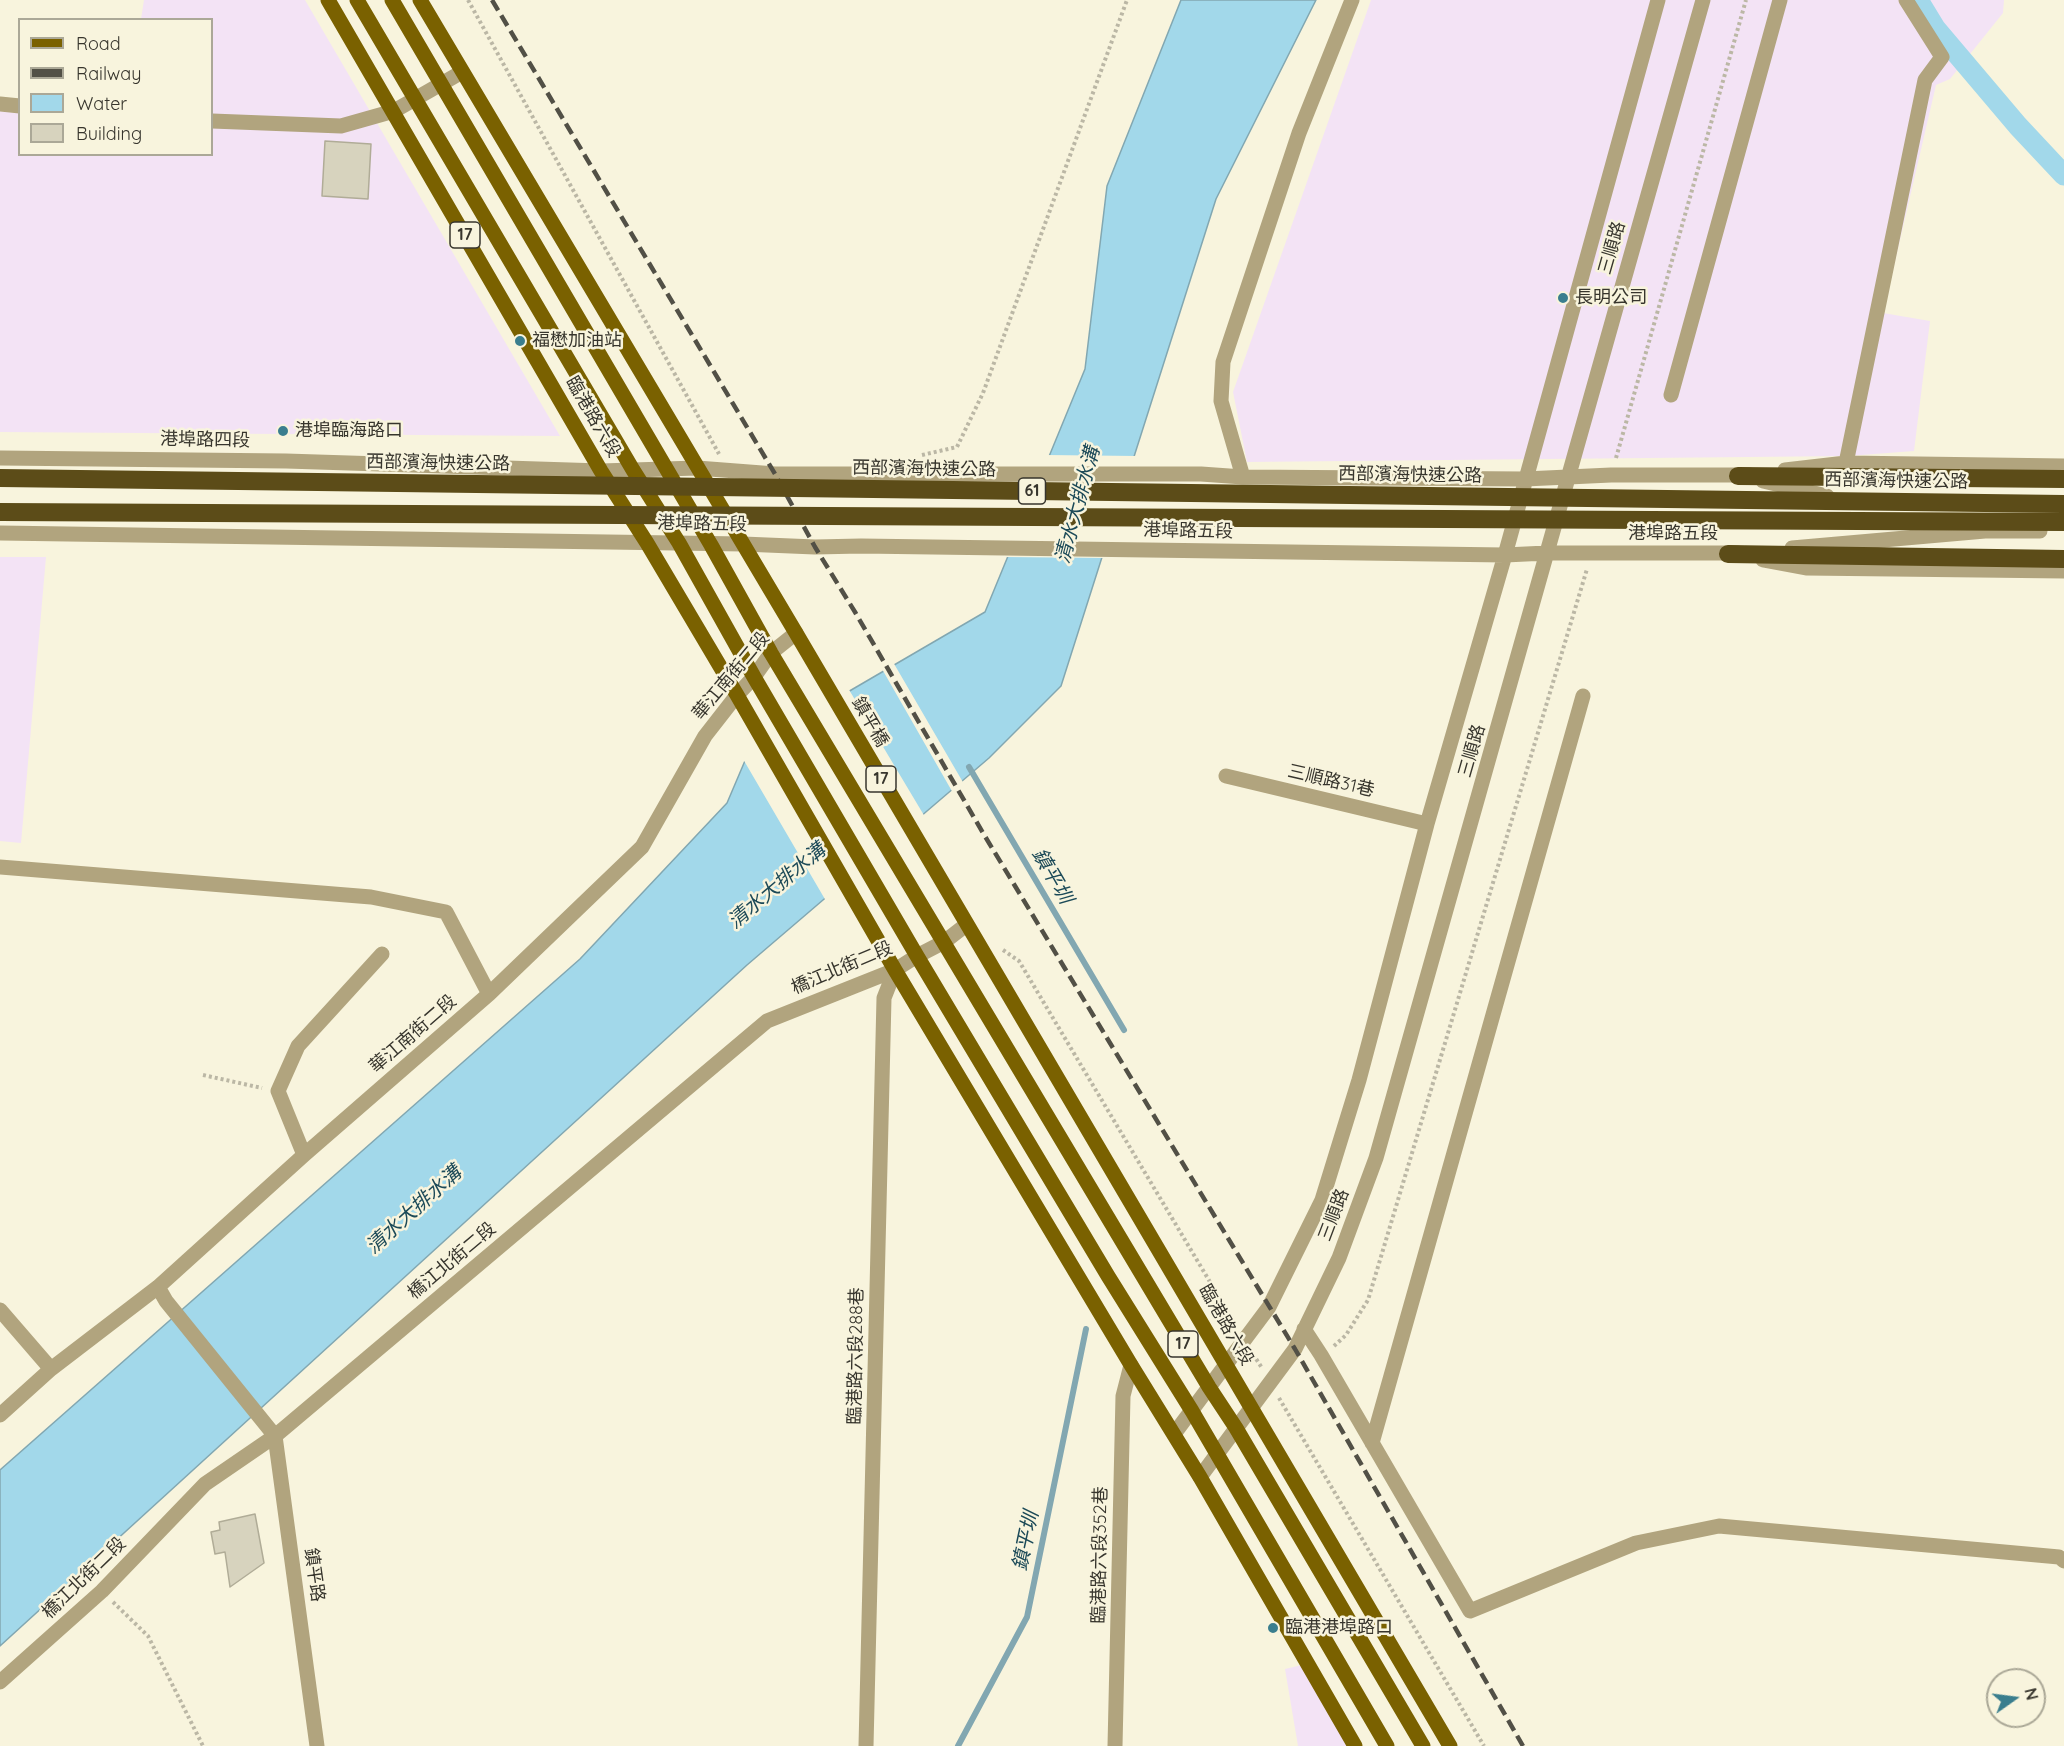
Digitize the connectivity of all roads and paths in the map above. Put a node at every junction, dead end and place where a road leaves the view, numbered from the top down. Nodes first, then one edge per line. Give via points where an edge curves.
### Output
1 (328, 0) edge
2 (357, 0) edge
3 (392, 0) edge
4 (420, 0) edge
5 (468, 0) edge
6 (1127, 0) edge
7 (1352, 0) edge
8 (1658, 0) edge
9 (1703, 0) edge
10 (1746, 0) edge
11 (1780, 0) edge
12 (1906, 0) edge
13 (462, 72) junction
14 (442, 83) junction
15 (415, 99) junction
16 (0, 104) edge
17 (18, 106) edge
18 (394, 111) junction
19 (213, 121) edge
20 (1671, 395) dead end
21 (910, 456) dead end
22 (0, 458) edge
23 (1846, 463) junction
24 (2064, 466) edge
25 (697, 468) junction
26 (665, 469) junction
27 (633, 470) junction
28 (602, 471) junction
29 (728, 471) junction
30 (1611, 475) junction
31 (1738, 476) junction
32 (1243, 477) junction
33 (0, 478) edge
34 (1567, 478) junction
35 (1525, 479) junction
36 (2064, 479) edge
37 (2064, 504) edge
38 (0, 512) edge
39 (2064, 522) edge
40 (1985, 531) junction
41 (2064, 531) edge
42 (0, 533) edge
43 (647, 543) junction
44 (680, 543) junction
45 (743, 544) junction
46 (711, 545) junction
47 (1547, 553) junction
48 (1591, 554) junction
49 (1728, 554) junction
50 (1504, 555) junction
51 (2064, 559) edge
52 (2064, 571) edge
53 (796, 633) junction
54 (771, 653) junction
55 (754, 677) junction
56 (737, 695) junction
57 (1583, 696) dead end
58 (1226, 776) dead end
59 (1427, 824) junction
60 (0, 867) edge
61 (966, 925) junction
62 (944, 942) junction
63 (382, 954) dead end
64 (917, 956) junction
65 (895, 970) junction
66 (489, 994) junction
67 (203, 1075) dead end
68 (278, 1091) junction
69 (304, 1155) junction
70 (158, 1287) junction
71 (0, 1311) edge
72 (1304, 1329) junction
73 (1321, 1355) junction
74 (1226, 1364) junction
75 (1131, 1365) junction
76 (51, 1370) junction
77 (1209, 1387) junction
78 (1251, 1408) junction
79 (1192, 1411) junction
80 (0, 1415) edge
81 (1236, 1428) junction
82 (1174, 1434) junction
83 (275, 1436) junction
84 (1372, 1443) junction
85 (1216, 1455) junction
86 (1200, 1477) junction
87 (2064, 1562) edge
88 (102, 1592) junction
89 (0, 1682) edge
90 (203, 1746) edge
91 (317, 1746) edge
92 (866, 1746) edge
93 (1115, 1746) edge
94 (1355, 1746) edge
95 (1387, 1746) edge
96 (1423, 1746) edge
97 (1450, 1746) edge

1 - 18 main road, 臨港路六段 / 17
2 - 15 main road, 臨港路六段 / 17
3 - 14 main road, 臨港路六段 / 17
4 - 13 main road, 17
5 - 29 path
6 - 21 path via 983,393 957,447
7 - 32 street via 1299,134 1223,362 1221,401
8 - 35 street, 三順路
9 - 34 street, 三順路
10 - 30 path
11 - 20 street
12 - 23 street via 1942,57 1925,80
13 - 14 street
13 - 25 main road, 17
14 - 15 street
14 - 26 main road, 臨港路六段 / 17
15 - 18 street
15 - 27 main road, 臨港路六段 / 17
16 - 17 street
18 - 19 street via 341,126
18 - 28 main road, 臨港路六段 / 17
22 - 28 street, 港埠路四段 via 286,461
23 - 24 street, 港埠路五段
23 - 31 street, 港埠路五段
25 - 26 street, 港埠路四段
25 - 29 street, 港埠路五段
25 - 45 main road, 17
26 - 27 street, 港埠路四段
26 - 46 main road, 臨港路六段 / 17
27 - 28 street, 港埠路四段
27 - 44 main road, 臨港路六段 / 17
28 - 43 main road, 臨港路六段 / 17
29 - 32 street, 港埠路五段
30 - 31 street, 港埠路五段
30 - 34 street, 港埠路五段
31 - 36 highway
31 - 40 street, 港埠路五段
32 - 35 street, 港埠路五段
33 - 37 highway, 西部濱海快速公路 / 61, bridge
34 - 35 street, 港埠路五段
34 - 47 street, 三順路
35 - 50 street, 三順路
38 - 39 highway, 61, bridge
40 - 41 street, 港埠路五段
40 - 49 street, 港埠路五段
42 - 43 street
43 - 44 street, 港埠路五段
43 - 56 main road, 臨港路六段 / 17
44 - 46 street, 港埠路五段
44 - 55 main road, 臨港路六段 / 17
45 - 46 street, 港埠路五段
45 - 50 street, 港埠路五段
45 - 53 main road, 17
46 - 54 main road, 臨港路六段 / 17
47 - 48 street, 港埠路五段
47 - 50 street, 港埠路五段
47 - 72 street, 三順路 via 1376,1158 1339,1258
48 - 49 street, 港埠路五段
48 - 73 path via 1368,1300 1346,1335
49 - 51 highway
49 - 52 street, 港埠路五段 via 1806,568
50 - 59 street, 三順路
53 - 54 street, 華江南街二段
53 - 61 main road, 鎮平橋 / 17
54 - 55 street, 華江南街二段
54 - 62 main road, 17
55 - 56 street, 華江南街二段
55 - 64 main road, 17
56 - 65 main road, 17
56 - 66 street, 華江南街二段 via 705,736 642,847
57 - 84 street
58 - 59 street, 三順路31巷
59 - 74 street, 三順路 via 1359,1080 1322,1200 1269,1307
60 - 66 street via 371,897 446,912
61 - 62 street, 橋江北街二段
61 - 74 main road, 臨港路六段 / 17
62 - 64 street, 橋江北街二段
62 - 77 main road, 17
63 - 68 street via 298,1046
64 - 65 street, 橋江北街二段
64 - 79 main road, 17
65 - 75 main road, 17
65 - 83 street, 橋江北街二段 via 767,1021
65 - 92 street, 臨港路六段288巷 via 884,998
66 - 69 street, 華江南街二段
67 - 68 path
68 - 69 street
69 - 70 street, 華江南街二段
70 - 76 street, 華江南街二段
70 - 83 street
71 - 76 street
72 - 73 street
72 - 78 street, 三順路 via 1295,1349
73 - 84 street
74 - 77 street, 三順路
74 - 78 main road, 臨港路六段 / 17
75 - 82 main road, 17
75 - 93 street, 臨港路六段352巷 via 1123,1396
76 - 80 street, 華江南街二段
77 - 79 street, 三順路
77 - 81 main road, 17
78 - 81 street, 三順路
78 - 97 main road, 臨港路六段 / 17
79 - 82 street, 三順路
79 - 85 main road, 17
81 - 85 street, 三順路
81 - 96 main road, 17
82 - 86 main road, 17
83 - 88 street, 橋江北街二段 via 205,1484
83 - 91 street, 鎮平路
84 - 87 street via 1470,1611 1636,1543 1719,1526 2059,1557
85 - 86 street, 三順路
85 - 95 main road, 17
86 - 94 main road, 17
88 - 89 street, 橋江北街二段
88 - 90 path via 148,1636

